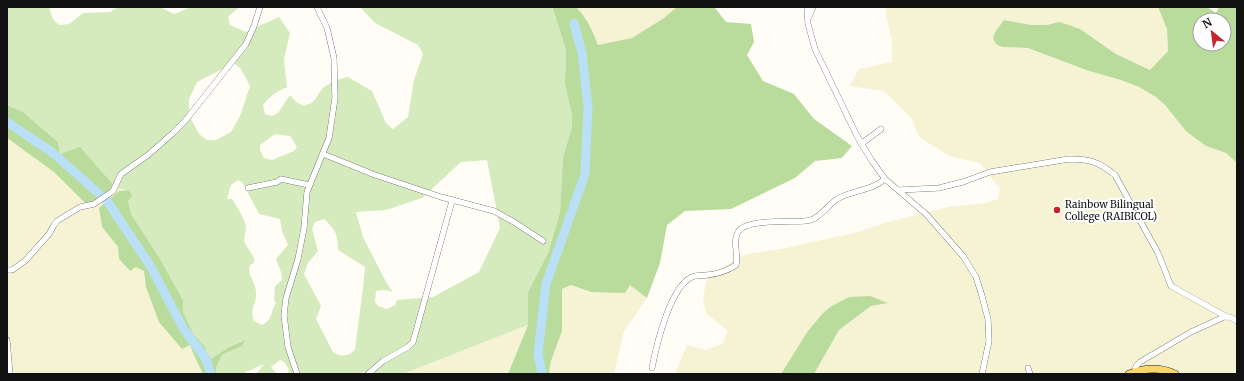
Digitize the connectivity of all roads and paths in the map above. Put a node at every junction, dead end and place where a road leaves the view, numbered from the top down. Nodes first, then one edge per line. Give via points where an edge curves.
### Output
1 (260, 7) edge
2 (317, 7) edge
3 (807, 7) edge
4 (813, 7) edge
5 (808, 19) junction
6 (881, 129) dead end
7 (861, 144) junction
8 (323, 154) junction
9 (885, 179) junction
10 (309, 185) junction
11 (248, 188) dead end
12 (899, 190) junction
13 (452, 201) junction
14 (544, 241) dead end
15 (7, 270) edge
16 (1227, 317) junction
17 (1237, 321) edge
18 (7, 340) edge
19 (652, 368) dead end
20 (1132, 373) edge
21 (10, 374) edge
22 (297, 374) edge
23 (368, 374) edge
24 (982, 374) edge
25 (1175, 374) edge

1 - 15 street via 246,44 181,125 148,155 121,174 113,191 91,206 80,207 57,222 25,261 12,270
2 - 8 street via 327,28 334,58 336,84 329,138
3 - 5 street
4 - 5 street
5 - 7 street via 815,49
6 - 7 street
7 - 9 street
8 - 10 street
8 - 13 street
9 - 12 street
9 - 19 street via 868,189 837,200 807,222 773,222 743,226 736,239 736,265 719,274 688,279 674,298 666,314
10 - 11 street via 281,178 277,182
10 - 22 street via 304,228 284,315 288,347
12 - 16 street via 939,188 990,172 1069,159 1094,161 1115,175 1158,253 1171,286
12 - 24 street via 926,214 963,256 976,277 988,319 989,341
13 - 14 street via 494,211
13 - 23 street via 413,342
16 - 17 street
16 - 20 street via 1166,346 1138,364
18 - 21 street
20 - 25 main road via 1160,369

